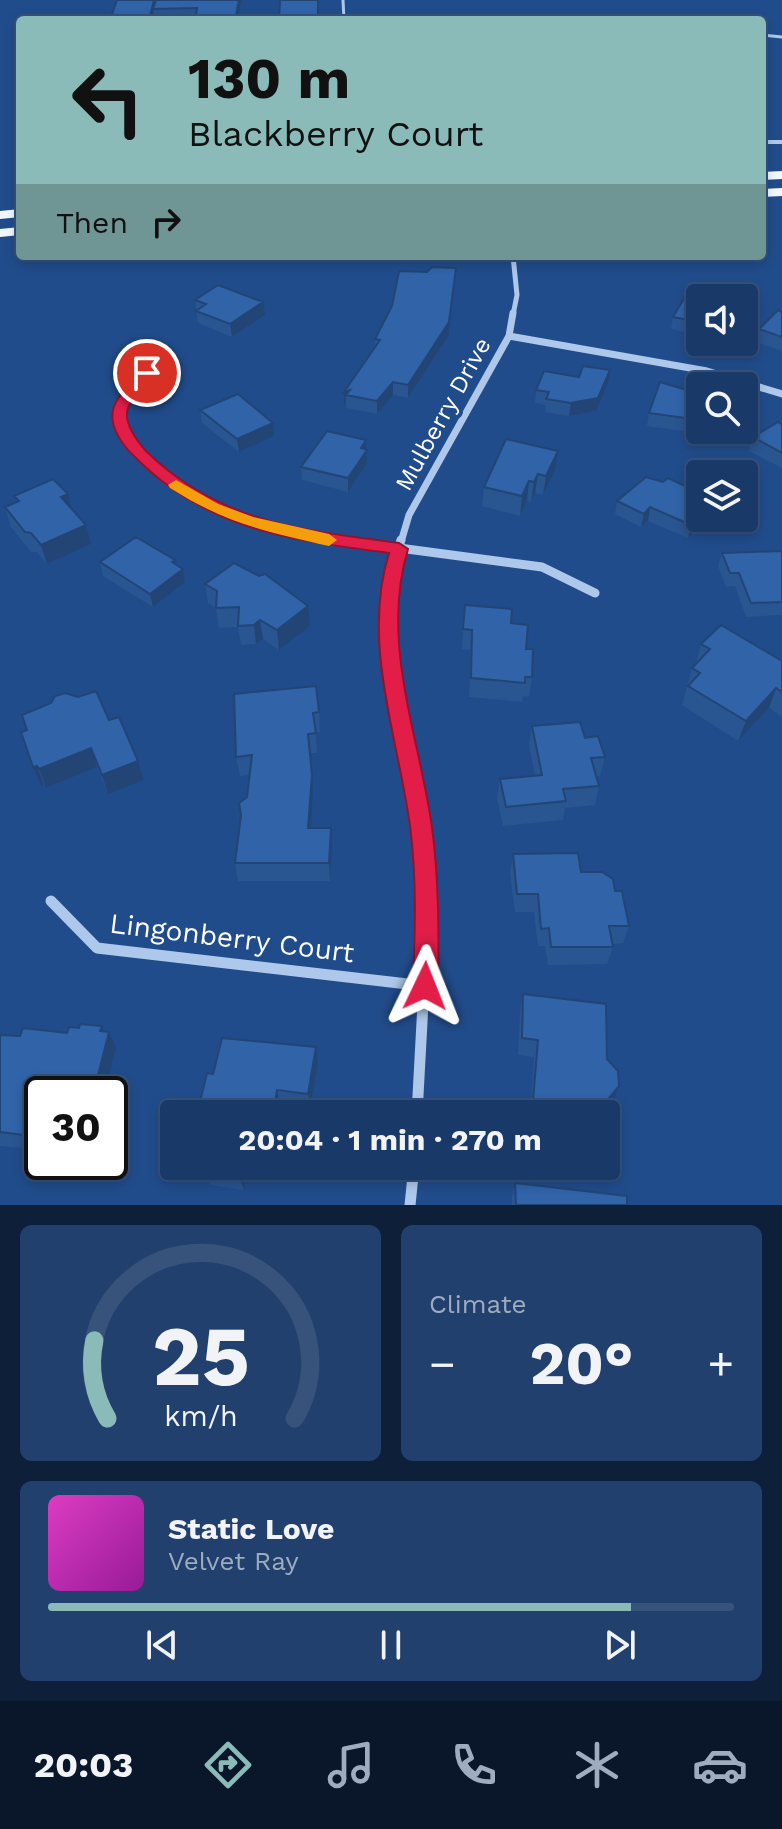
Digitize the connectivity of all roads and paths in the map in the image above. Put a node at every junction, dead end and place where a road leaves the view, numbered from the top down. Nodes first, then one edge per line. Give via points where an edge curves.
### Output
1 (513, 260) edge
2 (509, 336) junction
3 (147, 373) dead end
4 (782, 394) edge
5 (399, 549) junction
6 (595, 593) dead end
7 (51, 901) dead end
8 (425, 986) junction
9 (418, 1100) edge
10 (413, 1180) edge
11 (410, 1205) edge

1 - 2 street via 517,295
2 - 4 street, Mulberry Drive via 707,371
2 - 5 street, Mulberry Drive via 409,515
3 - 5 street via 121,407 120,418 129,443 184,491 248,522
5 - 6 street via 542,567
5 - 8 street, Mulberry Drive via 389,581 388,624 429,893
7 - 8 street, Lingonberry Court via 97,948
8 - 9 street, Mulberry Drive
10 - 11 street

